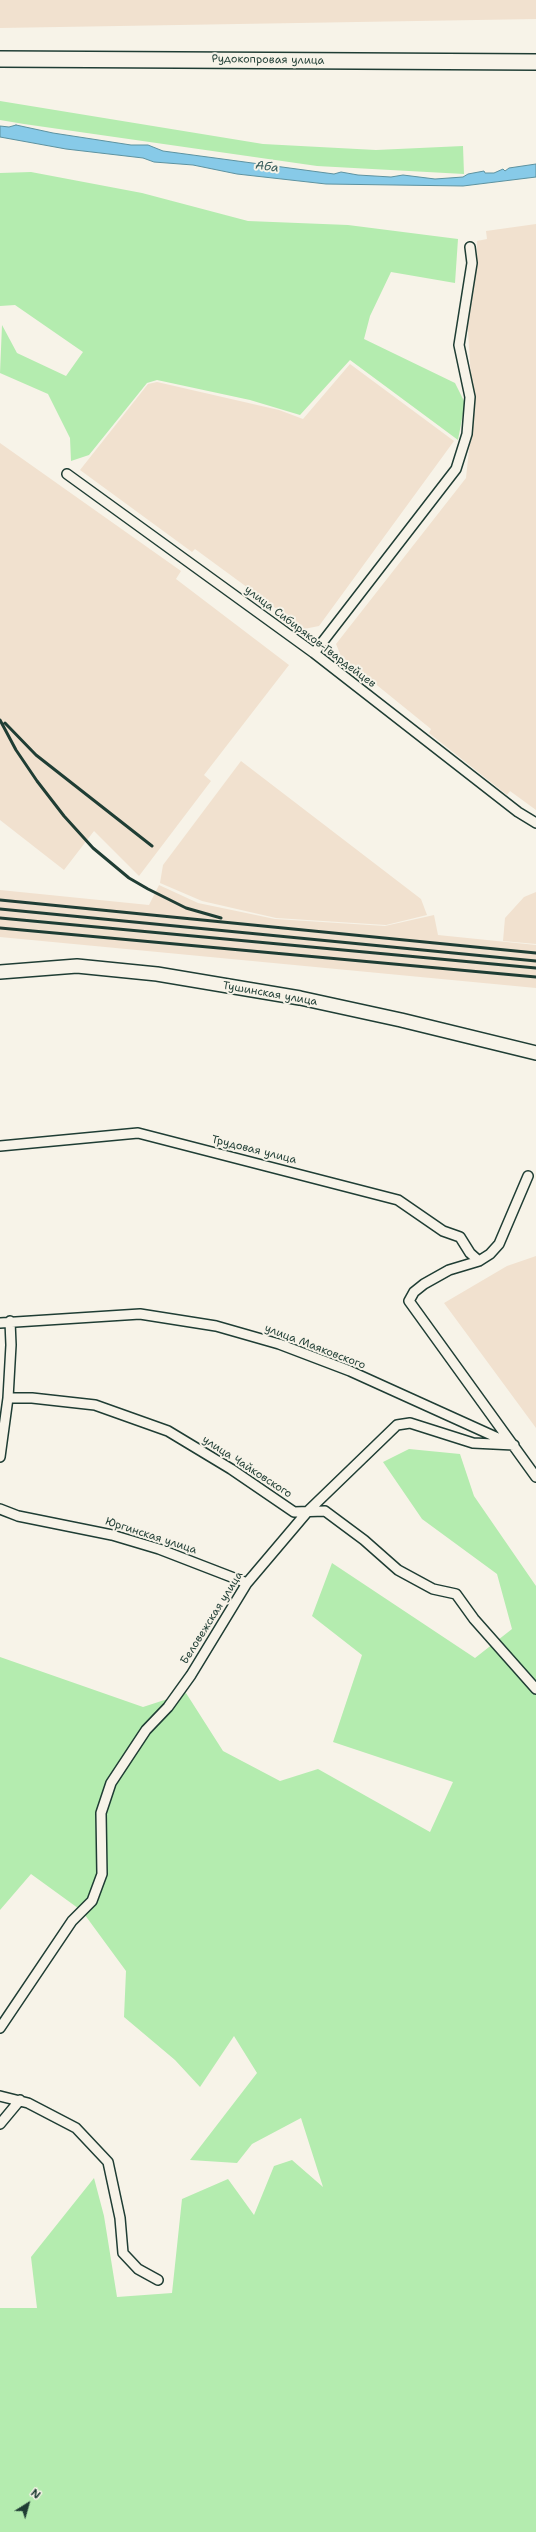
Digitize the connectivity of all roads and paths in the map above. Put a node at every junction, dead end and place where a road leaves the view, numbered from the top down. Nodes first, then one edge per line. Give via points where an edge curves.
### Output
1 (0, 59) edge
2 (536, 62) edge
3 (470, 248) dead end
4 (67, 474) dead end
5 (314, 653) junction
6 (536, 823) edge
7 (0, 972) edge
8 (536, 1053) edge
9 (0, 1146) edge
10 (528, 1176) dead end
11 (479, 1261) junction
12 (10, 1321) junction
13 (0, 1323) edge
14 (8, 1398) junction
15 (514, 1445) junction
16 (0, 1457) edge
17 (536, 1477) edge
18 (0, 1509) edge
19 (308, 1511) junction
20 (247, 1583) junction
21 (536, 1689) edge
22 (0, 2028) edge
23 (0, 2096) edge
24 (20, 2100) junction
25 (0, 2124) edge
26 (158, 2280) dead end

1 - 2 main road, Рудокопровая улица
3 - 5 street via 472,263 459,345 470,397 467,434 456,469
4 - 5 street, улица Сибиряков-Гвардейцев
5 - 6 street, улица Сибиряков-Гвардейцев via 518,812
7 - 8 main road, Тушинская улица via 77,966 157,974 300,998
9 - 11 street, Трудовая улица via 138,1133 398,1200 443,1231 460,1237 470,1253
10 - 11 street via 499,1244
11 - 15 street via 449,1270 424,1284 414,1292 409,1301
12 - 13 street, улица Маяковского
12 - 14 street
12 - 15 street, улица Маяковского via 140,1314 216,1326 279,1344 350,1371
14 - 16 street
14 - 19 street, улица Чайковского via 95,1405 168,1432 232,1469 294,1512
15 - 17 street
15 - 19 street, Беловежская улица via 473,1443 410,1423 397,1425
18 - 20 street, Юргинская улица via 18,1516 112,1535 159,1549
19 - 20 street, Беловежская улица
19 - 21 street, улица Чайковского via 325,1511 398,1570 433,1589 456,1594 474,1619
20 - 22 street, Беловежская улица via 168,1707 146,1730 112,1783 101,1813 102,1874 92,1901 72,1921
23 - 24 street
24 - 25 street
24 - 26 street via 76,2128 108,2162 120,2218 123,2253 138,2269

